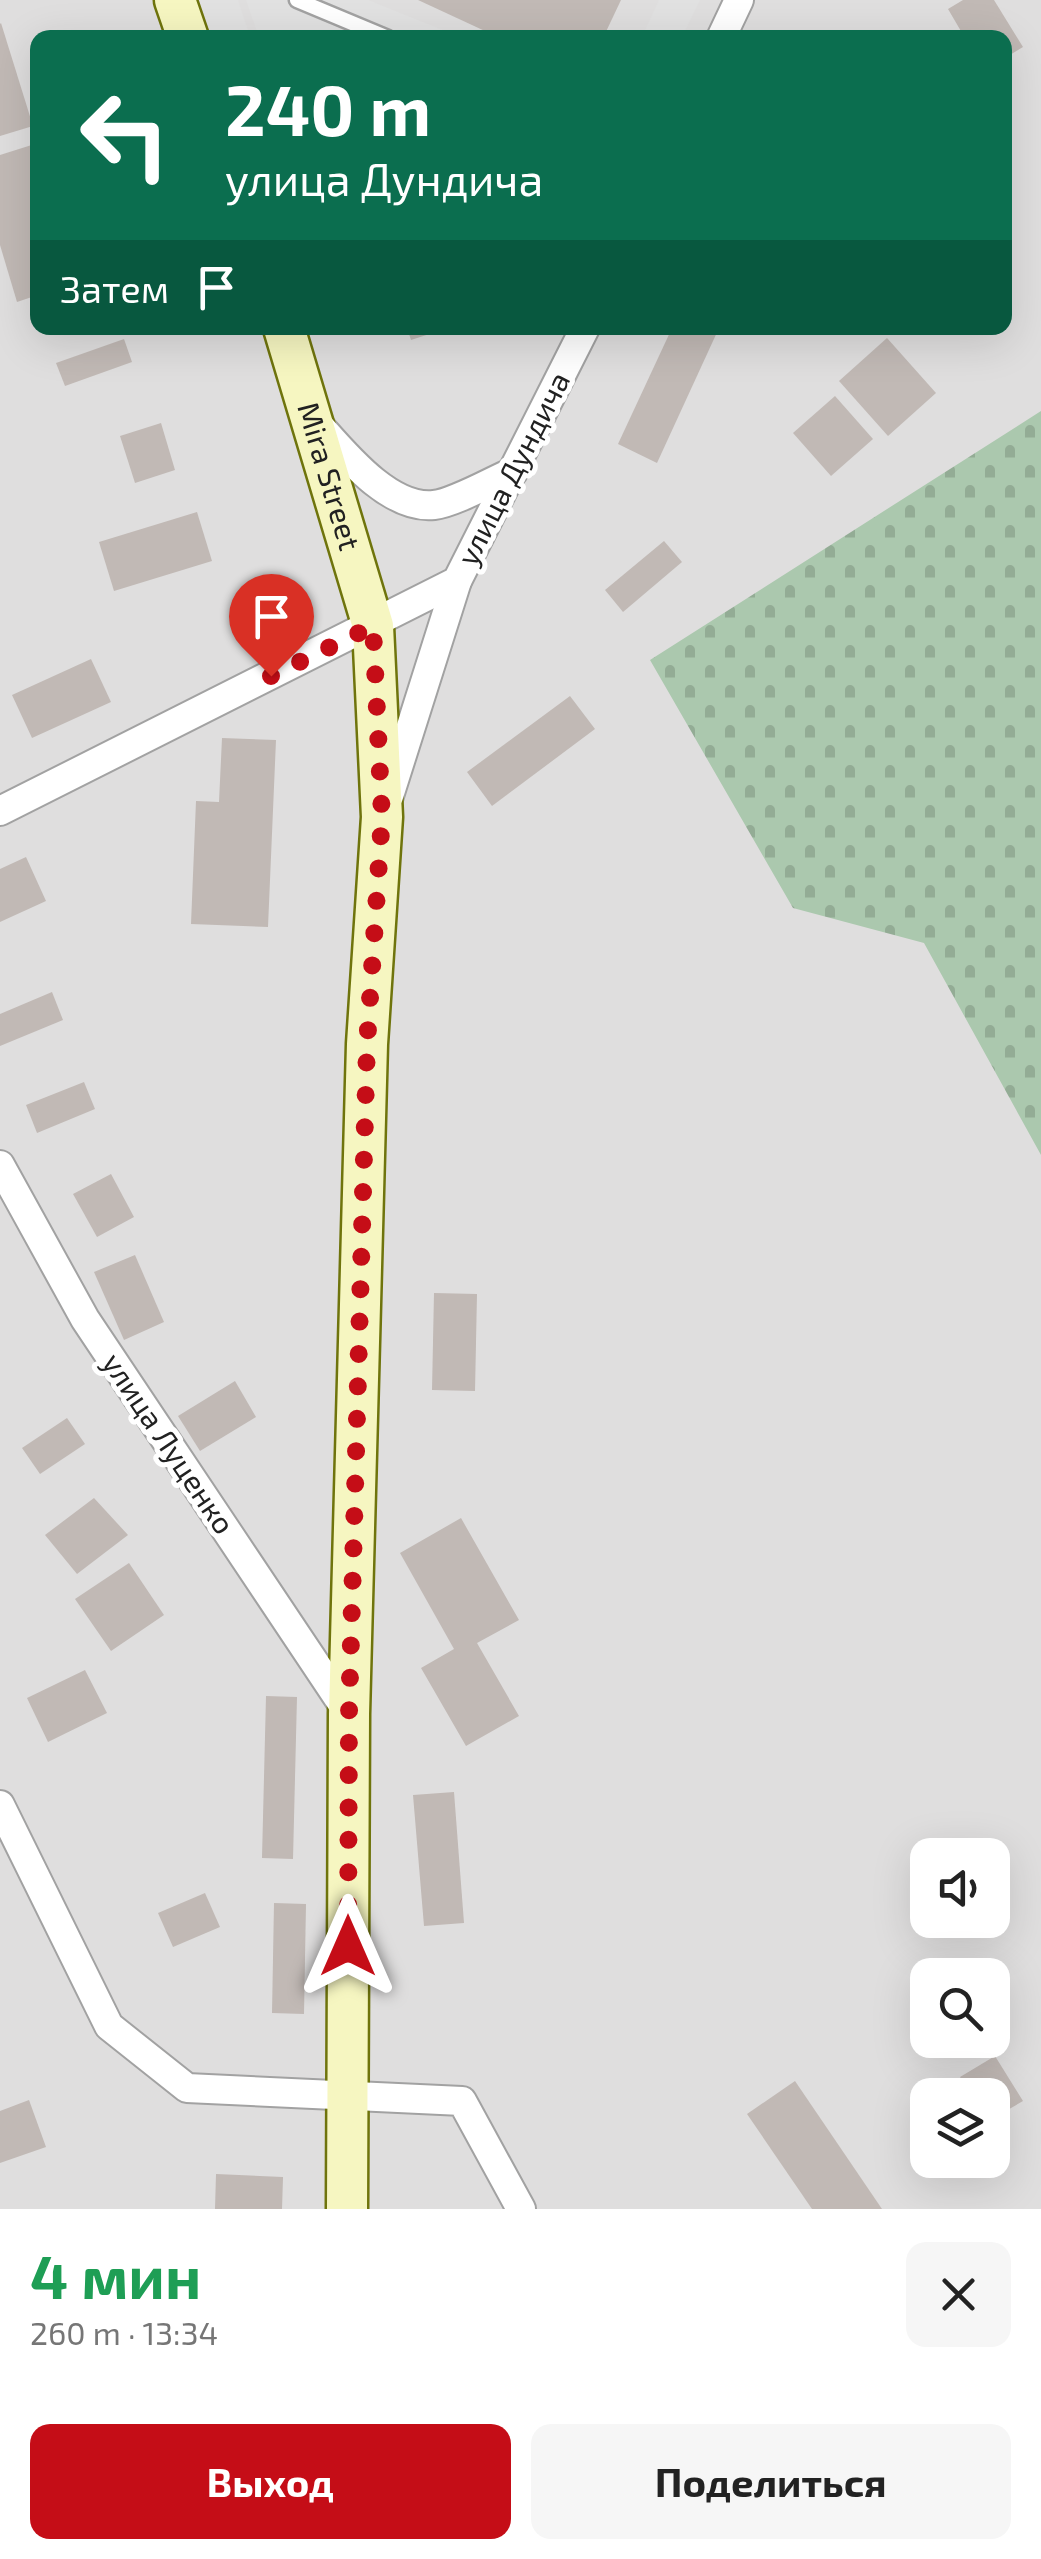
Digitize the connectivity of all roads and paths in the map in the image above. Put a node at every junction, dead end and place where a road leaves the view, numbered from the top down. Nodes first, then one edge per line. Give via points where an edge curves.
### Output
1 (175, 0) edge
2 (297, 0) edge
3 (738, 0) edge
4 (185, 30) edge
5 (369, 30) edge
6 (725, 30) edge
7 (286, 335) edge
8 (581, 335) edge
9 (313, 418) junction
10 (512, 472) junction
11 (458, 581) junction
12 (373, 626) junction
13 (0, 811) edge
14 (382, 817) junction
15 (0, 1166) edge
16 (349, 1714) junction
17 (0, 1805) edge
18 (348, 2093) junction
19 (348, 2209) edge
20 (522, 2209) edge

1 - 4 main road
2 - 5 lane
3 - 6 street
7 - 9 main road, Mira Street
8 - 10 street, улица Дундича
9 - 10 street via 370,478 394,495 433,506
9 - 12 main road, Mira Street
10 - 11 street, улица Дундича
11 - 12 street, улица Дундича
11 - 14 street
12 - 13 street, улица Дундича
12 - 14 main road, Mira Street
14 - 16 main road, Mira Street via 367,1044
15 - 16 street, улица Луценко via 85,1320
16 - 18 main road, Mira Street
17 - 18 street via 109,2026 187,2088
18 - 19 main road, Mira Street
18 - 20 street via 462,2102

